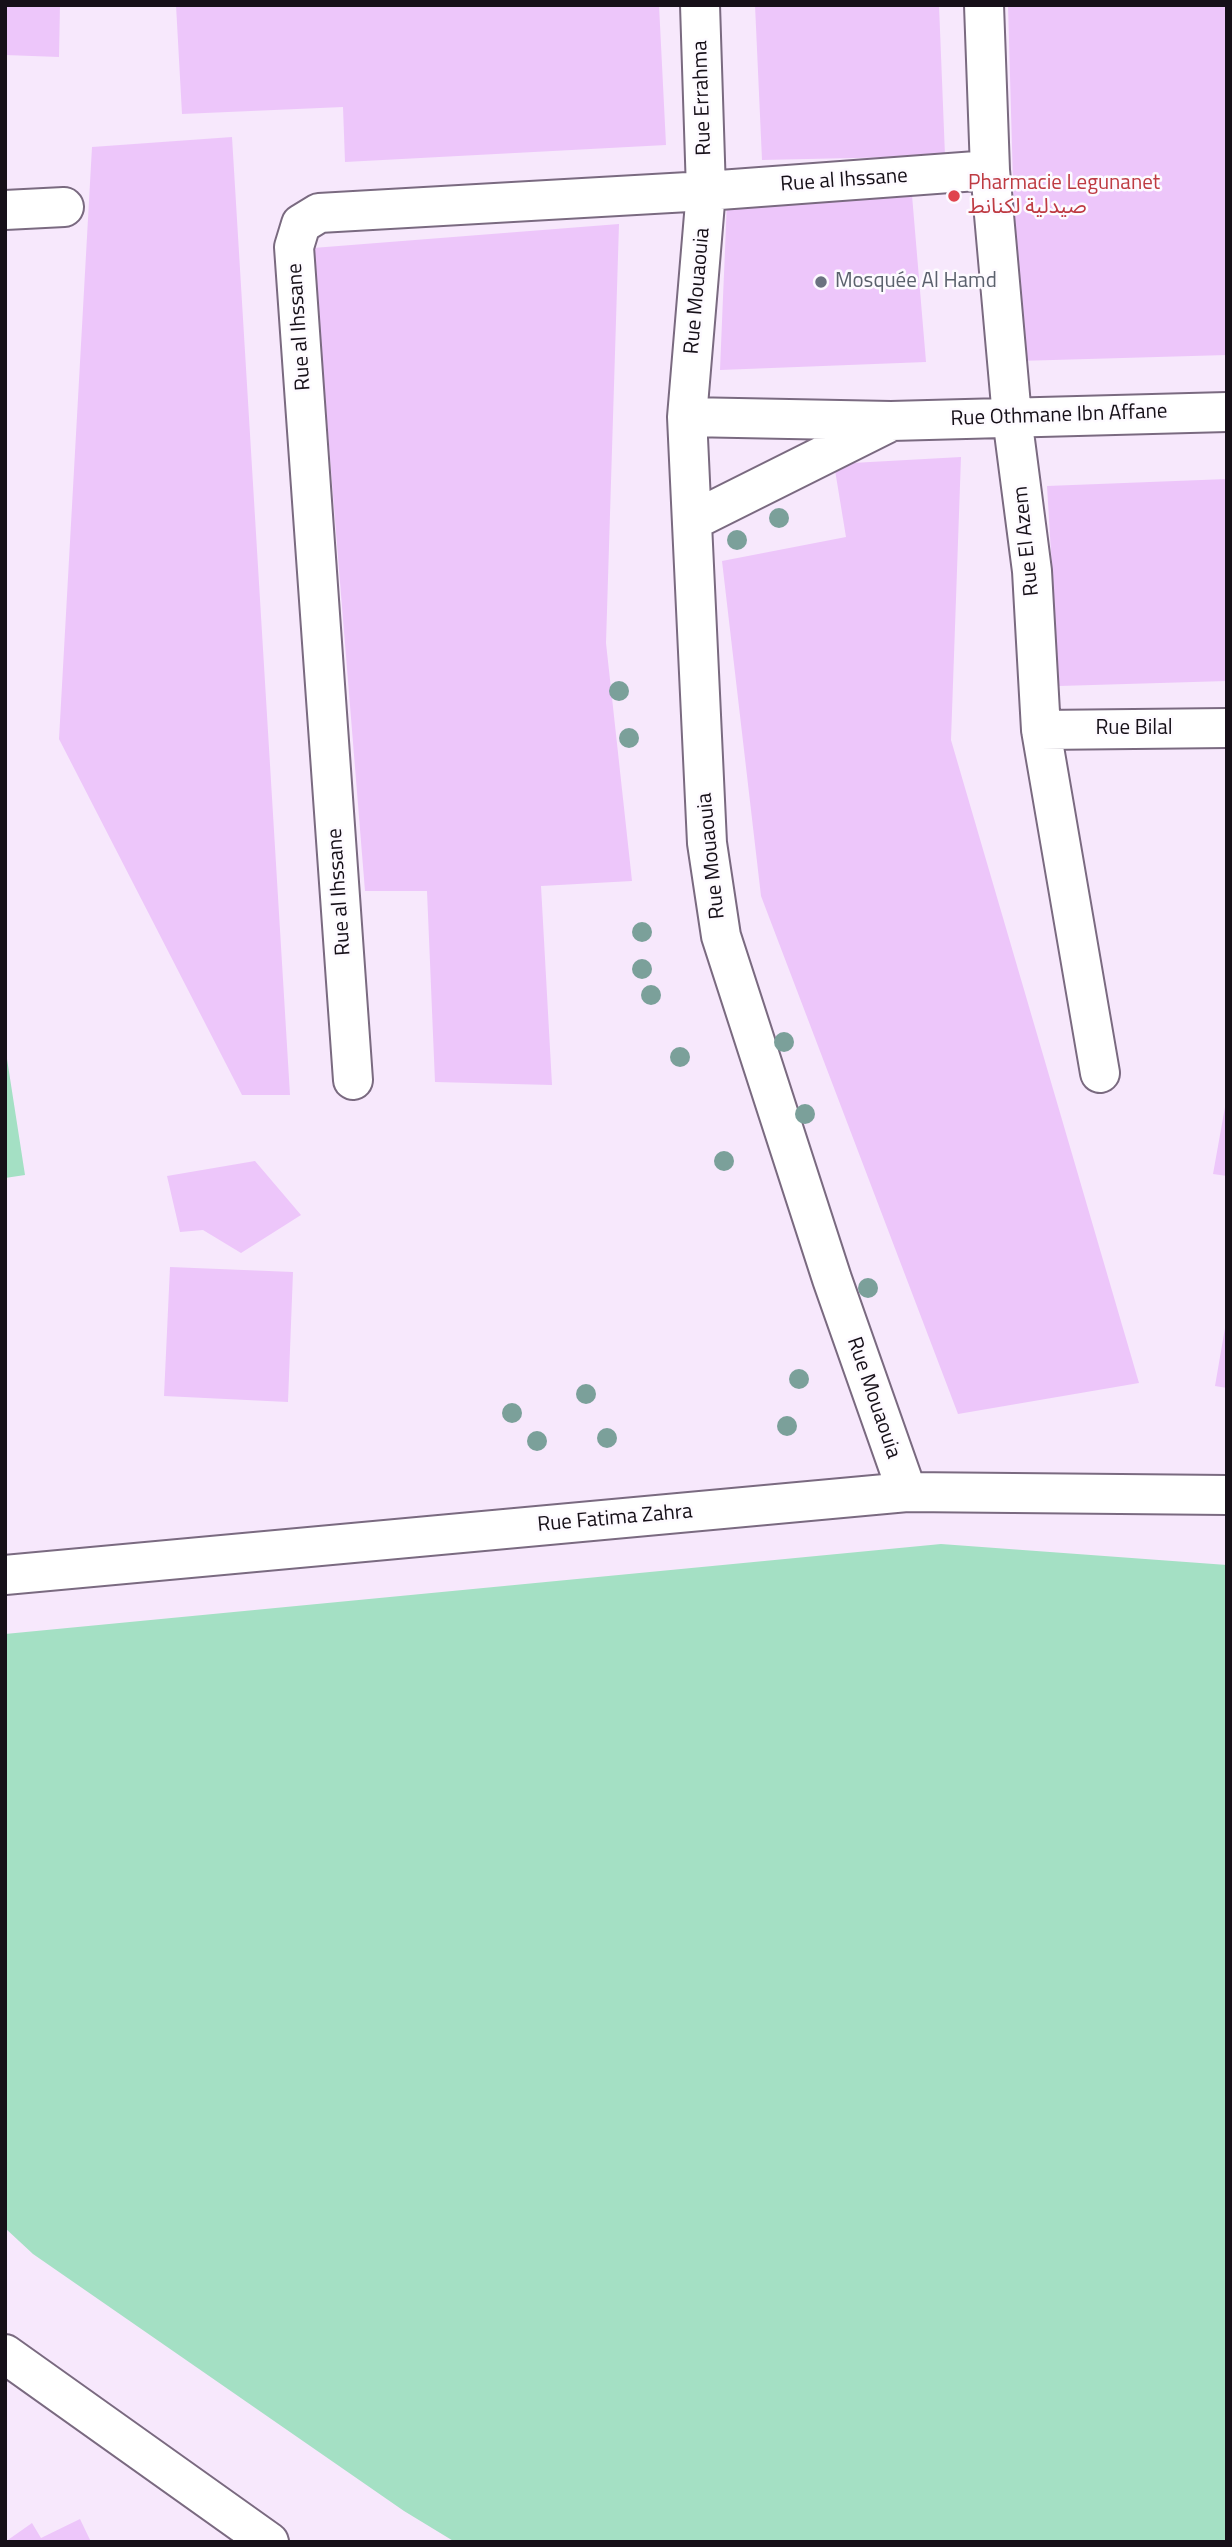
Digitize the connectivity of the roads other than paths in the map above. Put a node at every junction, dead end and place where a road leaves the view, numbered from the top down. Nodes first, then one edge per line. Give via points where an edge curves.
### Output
1 (700, 5) edge
2 (984, 5) edge
3 (990, 170) junction
4 (706, 191) junction
5 (64, 207) dead end
6 (5, 211) edge
7 (1227, 412) edge
8 (687, 417) junction
9 (1012, 417) junction
10 (891, 421) junction
11 (692, 520) junction
12 (1227, 728) edge
13 (1041, 730) junction
14 (1100, 1073) dead end
15 (353, 1080) dead end
16 (907, 1492) junction
17 (1227, 1494) edge
18 (5, 1575) edge
19 (5, 2354) edge
20 (269, 2542) edge

1 - 4 street, Rue Errahma
2 - 3 street, Rue El Azem
3 - 4 street, Rue al Ihssane
3 - 9 street, Rue El Azem
4 - 8 street, Rue Mouaouia
4 - 15 street, Rue al Ihssane via 319,213 301,224 294,247
5 - 6 street
7 - 9 street, Rue Othmane Ibn Affane
8 - 10 street, Rue Othmane Ibn Affane
8 - 11 street, Rue Mouaouia
9 - 10 street, Rue Othmane Ibn Affane
9 - 13 street, Rue El Azem via 1032,571
10 - 11 street, Rue Othmane Ibn Affane
11 - 16 street, Rue Mouaouia via 707,842 721,936 832,1279
12 - 13 street, Rue Bilal
13 - 14 street, Rue El Azem
16 - 17 street, Rue Fatima Zahra
16 - 18 street, Rue Fatima Zahra
19 - 20 street

